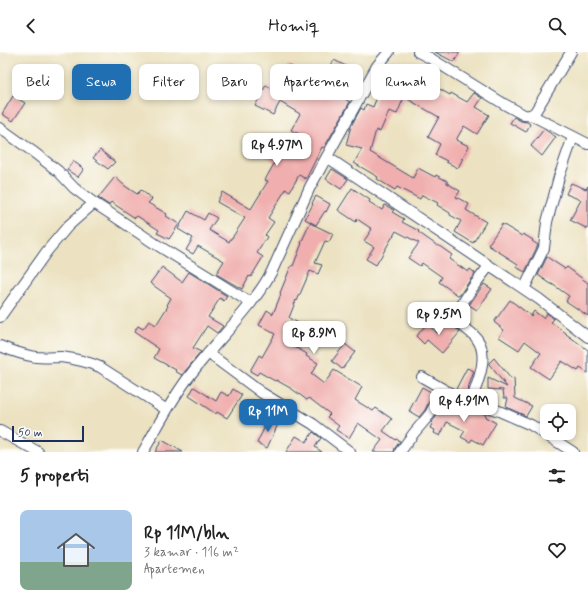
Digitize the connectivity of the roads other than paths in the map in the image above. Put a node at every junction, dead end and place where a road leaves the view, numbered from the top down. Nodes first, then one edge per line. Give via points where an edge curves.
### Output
1 (389, 52) edge
2 (418, 52) edge
3 (571, 52) edge
4 (531, 115) junction
5 (0, 128) edge
6 (573, 137) junction
7 (588, 144) edge
8 (327, 157) junction
9 (94, 204) junction
10 (489, 266) junction
11 (524, 289) junction
12 (251, 303) junction
13 (0, 317) edge
14 (588, 337) edge
15 (0, 346) edge
16 (208, 353) junction
17 (422, 377) dead end
18 (443, 389) junction
19 (471, 401) junction
20 (167, 410) junction
21 (0, 430) edge
22 (38, 452) edge
23 (143, 452) edge
24 (350, 452) edge
25 (400, 452) edge
26 (572, 452) edge

1 - 8 street via 377,66
2 - 4 street via 504,104
3 - 4 street
4 - 6 street
5 - 9 street via 58,171
6 - 7 street
6 - 11 street via 547,222 544,248
8 - 10 street
8 - 12 street via 310,187 272,271
9 - 12 street
9 - 13 street via 68,226
10 - 11 street
10 - 19 street via 464,301 458,316 462,325 477,338 483,359 480,377
11 - 14 street
12 - 16 street
15 - 20 street via 37,357 91,363
16 - 20 street via 190,374
16 - 24 street via 262,394 312,424
17 - 18 street
18 - 19 street
18 - 25 street via 430,414
19 - 26 street via 531,425
20 - 23 street
21 - 22 street

